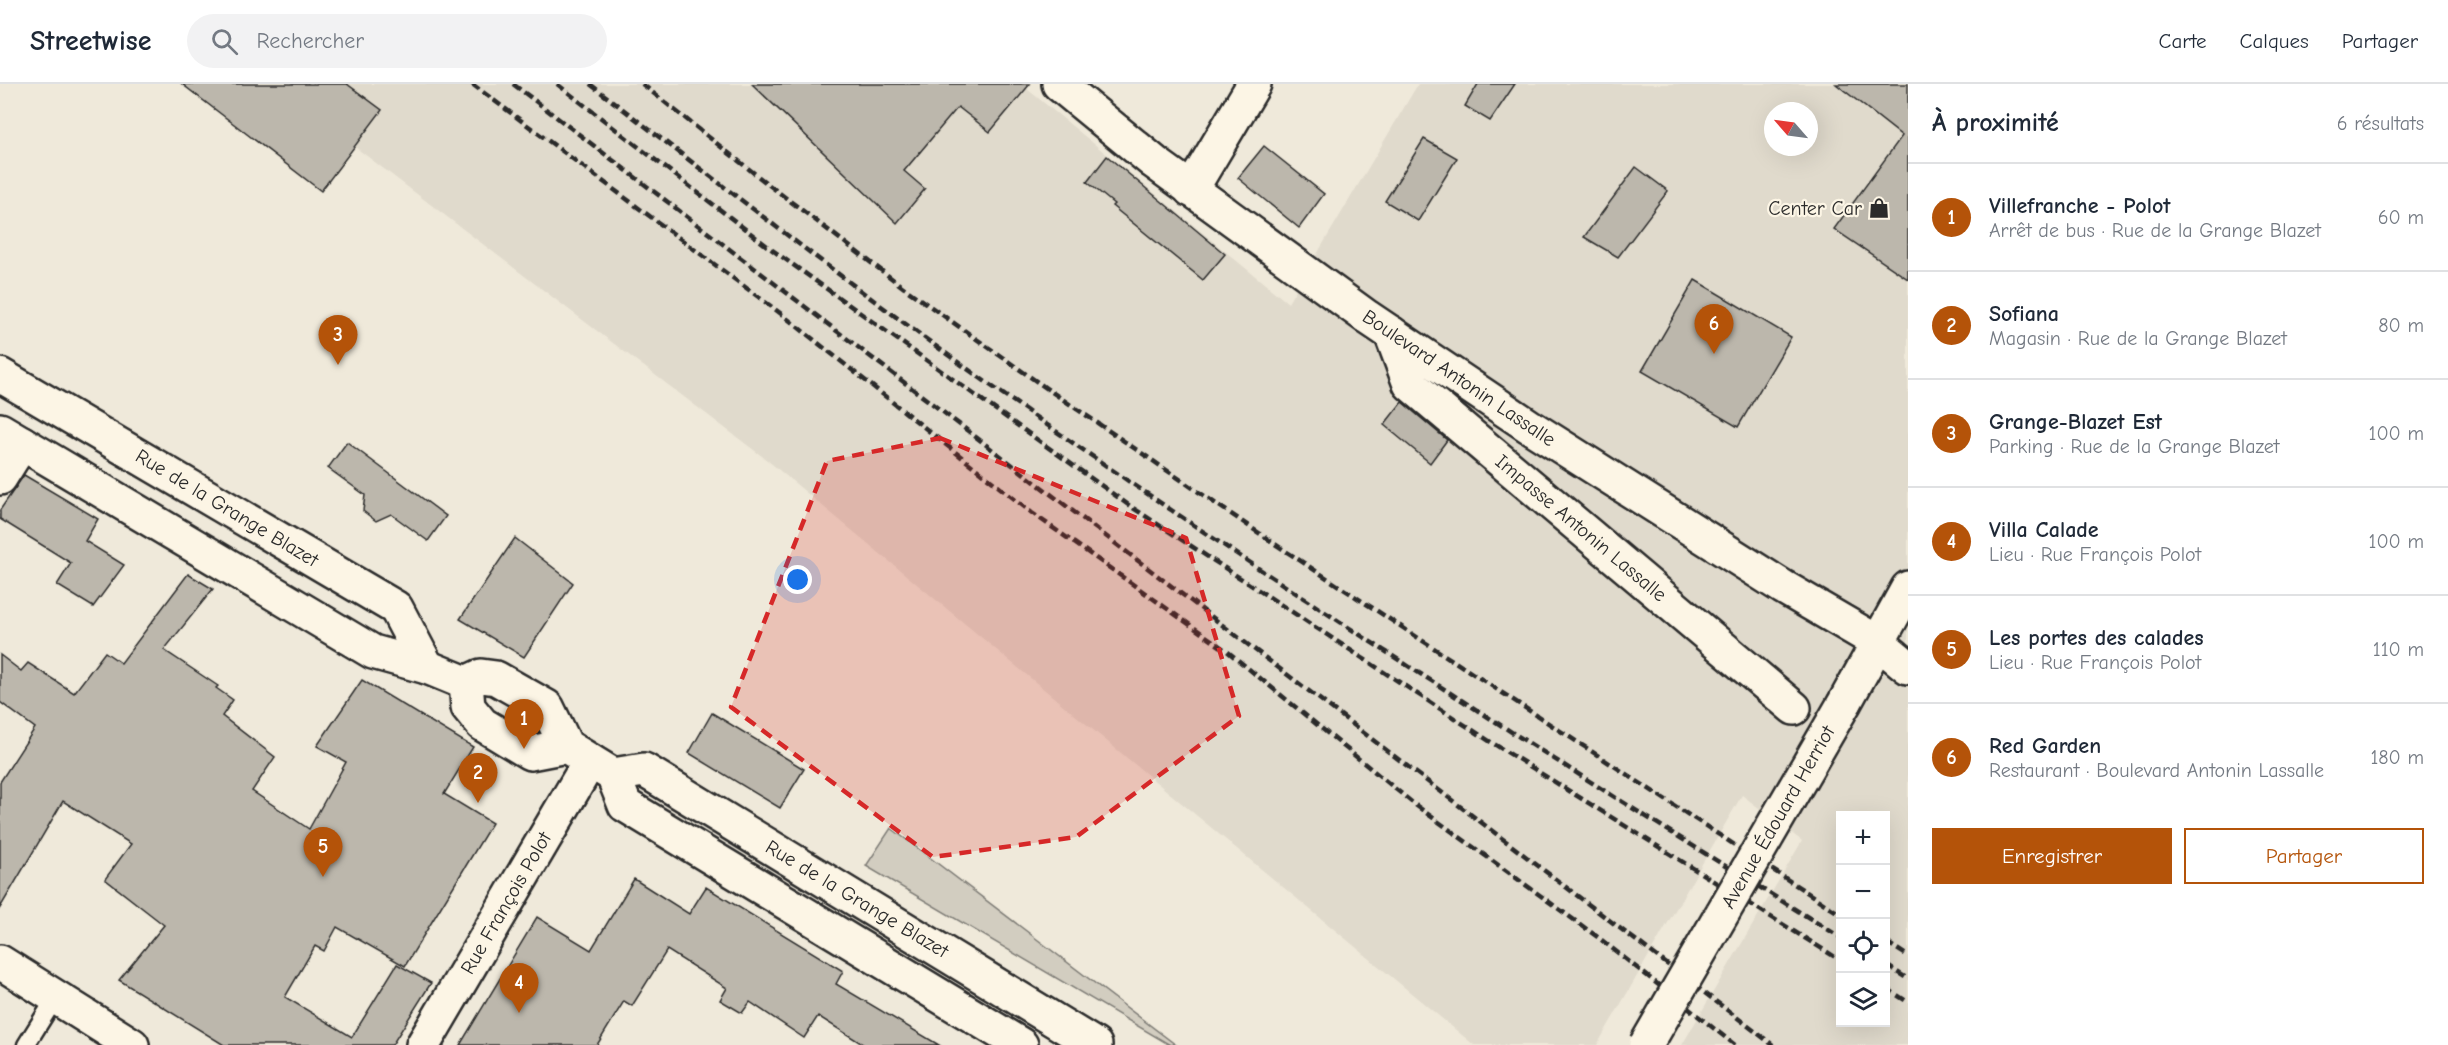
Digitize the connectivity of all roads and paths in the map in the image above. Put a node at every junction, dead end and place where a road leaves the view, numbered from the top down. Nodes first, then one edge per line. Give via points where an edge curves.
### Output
1 (1059, 84) edge
2 (1254, 84) edge
3 (1191, 190) junction
4 (1391, 333) junction
5 (0, 375) edge
6 (11, 437) edge
7 (0, 478) edge
8 (1908, 588) edge
9 (1879, 643) junction
10 (427, 667) junction
11 (1908, 667) edge
12 (466, 683) junction
13 (1794, 708) dead end
14 (590, 761) junction
15 (0, 962) edge
16 (56, 997) junction
17 (26, 1045) edge
18 (132, 1045) edge
19 (423, 1045) edge
20 (1021, 1045) edge
21 (1095, 1045) edge
22 (1646, 1045) edge

1 - 3 street, Boulevard Antonin Lassalle
2 - 3 street
3 - 4 street, Boulevard Antonin Lassalle
4 - 9 street, Boulevard Antonin Lassalle via 1773,581
4 - 13 street, Impasse Antonin Lassalle via 1410,384
5 - 10 street, Rue de la Grange Blazet via 396,609
6 - 7 street
6 - 10 street via 373,652
8 - 9 street, Avenue Édouard Herriot
9 - 11 street, Boulevard Antonin Lassalle
9 - 22 street, Avenue Édouard Herriot, bridge
10 - 12 street
12 - 14 street, Rue de la Grange Blazet via 481,676 496,678 547,707
12 - 14 street, Rue de la Grange Blazet via 468,707 482,724 530,753
14 - 19 street, Rue François Polot
14 - 20 street, Rue de la Grange Blazet via 624,805
14 - 21 street, Rue de la Grange Blazet via 644,770
15 - 16 street
16 - 17 lane
16 - 18 street

